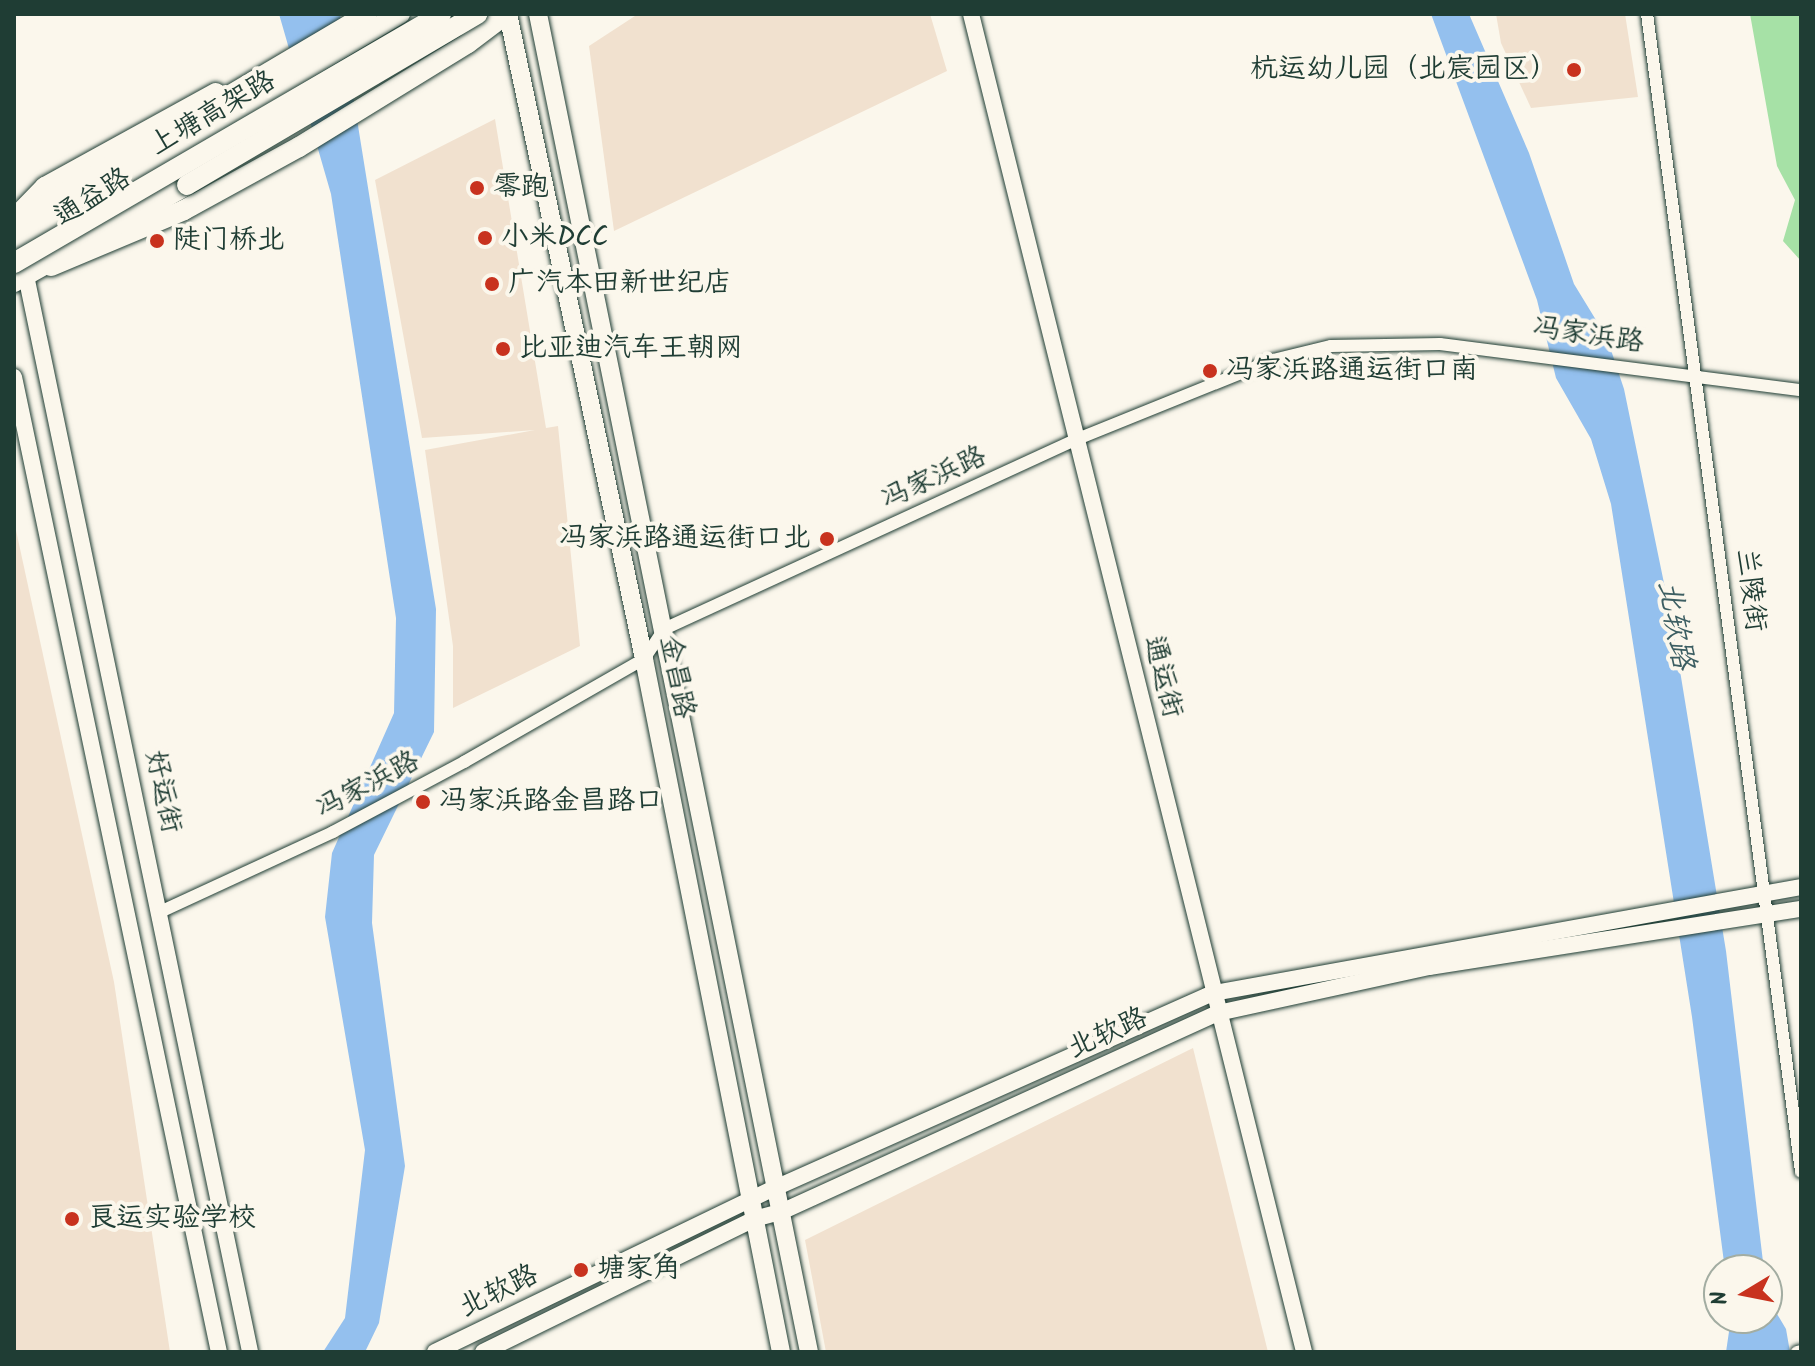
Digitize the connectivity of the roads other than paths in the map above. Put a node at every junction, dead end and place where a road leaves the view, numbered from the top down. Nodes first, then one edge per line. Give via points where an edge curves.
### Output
1 (384, 14) edge
2 (400, 14) edge
3 (441, 14) edge
4 (477, 14) edge
5 (505, 14) edge
6 (538, 14) edge
7 (971, 14) edge
8 (1647, 14) edge
9 (353, 19) edge
10 (14, 222) edge
11 (14, 245) edge
12 (19, 273) edge
13 (14, 377) edge
14 (1699, 377) junction
15 (1801, 390) edge
16 (1075, 440) junction
17 (664, 629) junction
18 (644, 659) junction
19 (1801, 887) edge
20 (1765, 893) junction
21 (1801, 909) edge
22 (160, 912) junction
23 (1768, 914) junction
24 (1214, 993) junction
25 (1218, 1013) junction
26 (1801, 1172) edge
27 (775, 1188) junction
28 (753, 1210) junction
29 (781, 1212) junction
30 (219, 1352) edge
31 (250, 1352) edge
32 (435, 1352) edge
33 (483, 1352) edge
34 (781, 1352) edge
35 (809, 1352) edge
36 (1304, 1352) edge

1 - 9 main road
2 - 11 main road, 上塘高架路
3 - 12 main road, 上塘高架路, bridge
4 - 12 main road, bridge via 187,185
5 - 12 main road, 通益路 via 433,33
5 - 12 main road via 363,111 299,147 86,255
5 - 18 main road, 金昌路
6 - 17 main road, 金昌路
7 - 16 street, 通运街
8 - 14 street, 兰陵街
9 - 10 main road
9 - 10 main road via 284,62 45,187
11 - 12 street, 好运街
12 - 22 street, 好运街
13 - 30 street, 好运街
14 - 15 street, 冯家浜路
14 - 16 street, 冯家浜路 via 1527,352 1381,342 1331,346 1273,360
14 - 20 street, 兰陵街
16 - 17 street, 冯家浜路
16 - 24 street, 通运街
17 - 18 street, 冯家浜路
17 - 27 main road, 金昌路
18 - 22 street, 冯家浜路 via 406,794
18 - 28 main road, 金昌路
19 - 20 street
20 - 23 street, 兰陵街
20 - 24 street, 北软路
21 - 23 street, 北软路
22 - 31 street, 好运街
23 - 25 street, 北软路 via 1429,967
23 - 26 street, 兰陵街
24 - 25 street, 通运街
24 - 27 street, 北软路
25 - 29 street, 北软路
25 - 36 street, 通运街
27 - 28 street, 北软路
27 - 29 main road, 金昌路
28 - 29 street, 北软路
28 - 32 street, 北软路
28 - 33 street, 北软路
28 - 34 main road, 金昌路
29 - 35 main road, 金昌路

